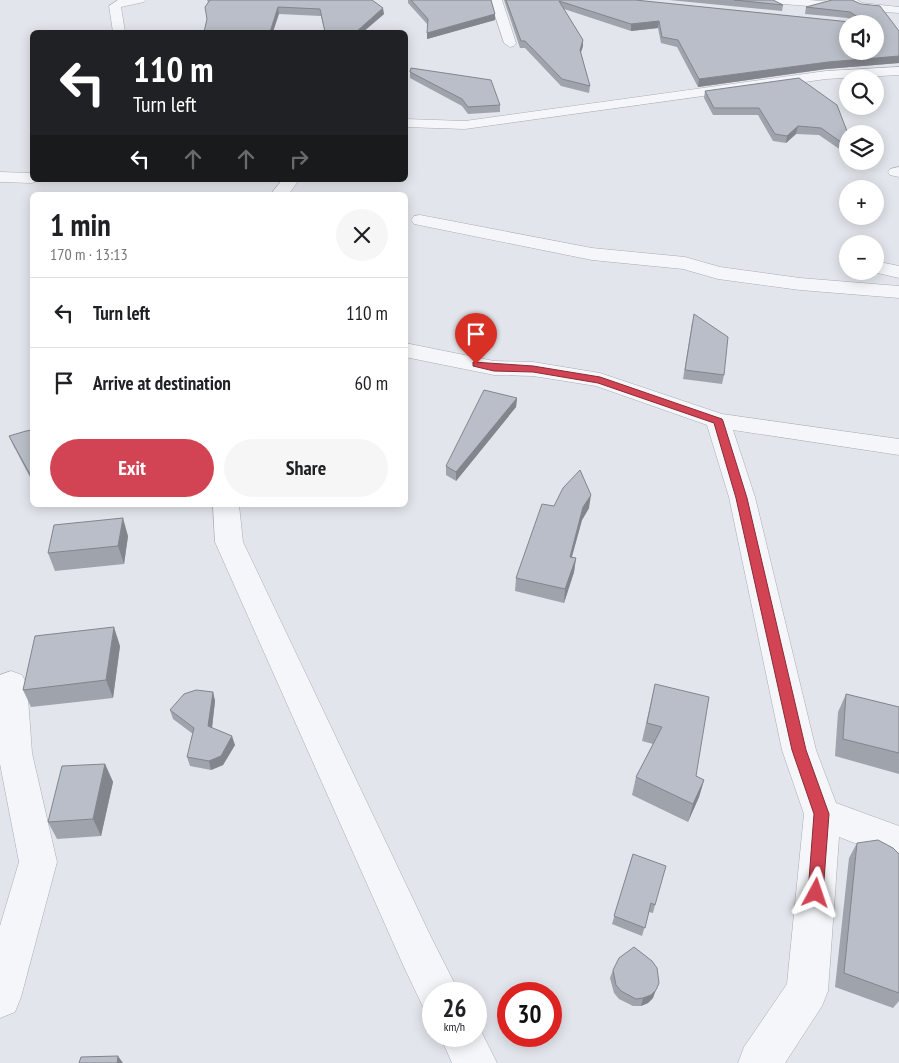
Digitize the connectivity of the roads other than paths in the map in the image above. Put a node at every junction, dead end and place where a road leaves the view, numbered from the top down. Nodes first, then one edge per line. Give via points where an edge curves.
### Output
1 (140, 0) edge
2 (496, 0) edge
3 (770, 0) edge
4 (849, 0) edge
5 (885, 0) edge
6 (859, 6) junction
7 (897, 10) edge
8 (119, 30) edge
9 (510, 43) dead end
10 (899, 71) edge
11 (408, 122) edge
12 (0, 177) edge
13 (30, 178) edge
14 (289, 182) edge
15 (281, 192) edge
16 (420, 220) dead end
17 (884, 269) edge
18 (899, 272) edge
19 (899, 292) edge
20 (408, 351) edge
21 (718, 421) junction
22 (899, 447) edge
23 (226, 507) edge
24 (11, 684) dead end
25 (822, 814) junction
26 (899, 844) edge
27 (433, 982) edge
28 (0, 997) edge
29 (466, 1047) edge
30 (474, 1063) edge
31 (760, 1063) edge

1 - 8 street via 115,6
2 - 9 street
3 - 6 street via 842,8
4 - 6 street
5 - 7 street
6 - 7 street
10 - 11 street via 826,75 465,125
12 - 13 street
14 - 15 street
16 - 19 street via 592,254 685,263 718,273
17 - 18 street
20 - 21 street via 494,368 533,369 600,380
21 - 22 street
21 - 25 street via 742,498 799,750
23 - 27 street via 229,542
24 - 28 street via 15,753 38,862
25 - 26 street
25 - 31 street via 807,991
29 - 30 street

